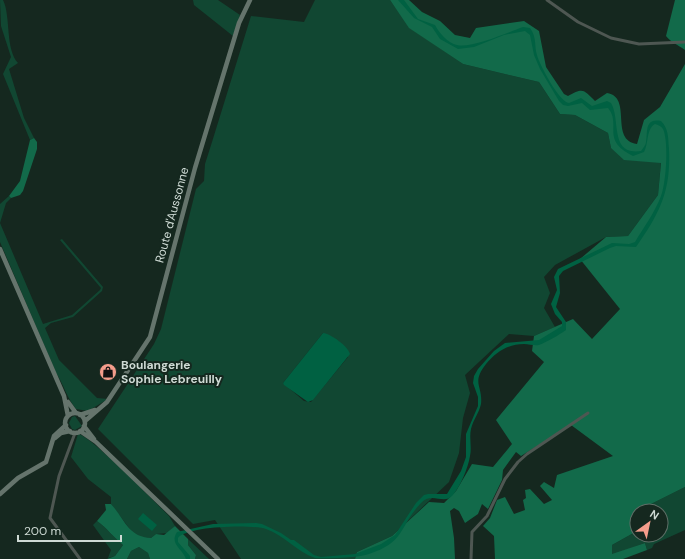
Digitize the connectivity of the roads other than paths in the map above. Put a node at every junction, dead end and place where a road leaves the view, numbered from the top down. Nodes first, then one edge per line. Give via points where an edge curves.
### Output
1 (547, 0) edge
2 (247, 1) edge
3 (685, 42) edge
4 (0, 249) edge
5 (64, 396) junction
6 (101, 408) junction
7 (588, 413) dead end
8 (78, 414) junction
9 (68, 416) junction
10 (85, 423) junction
11 (66, 425) junction
12 (75, 432) junction
13 (52, 441) junction
14 (96, 442) junction
15 (0, 494) edge
16 (80, 559) edge
17 (218, 559) edge
18 (471, 559) edge

1 - 3 street via 578,22 611,38 639,44
2 - 6 main road, Route d'Aussonne via 195,168 150,337
4 - 5 main road
5 - 8 main road
5 - 9 main road
6 - 8 main road
6 - 10 main road, Route d'Aussonne
7 - 18 street via 527,454 505,479 487,516 472,532
8 - 9 main road
8 - 10 main road
9 - 11 main road
10 - 12 main road, Route d'Aussonne
10 - 14 main road
11 - 12 main road
11 - 13 main road via 56,433
12 - 13 main road via 61,433
12 - 14 main road
12 - 16 street via 59,476 50,518
13 - 15 main road via 46,462 18,478
14 - 17 main road

